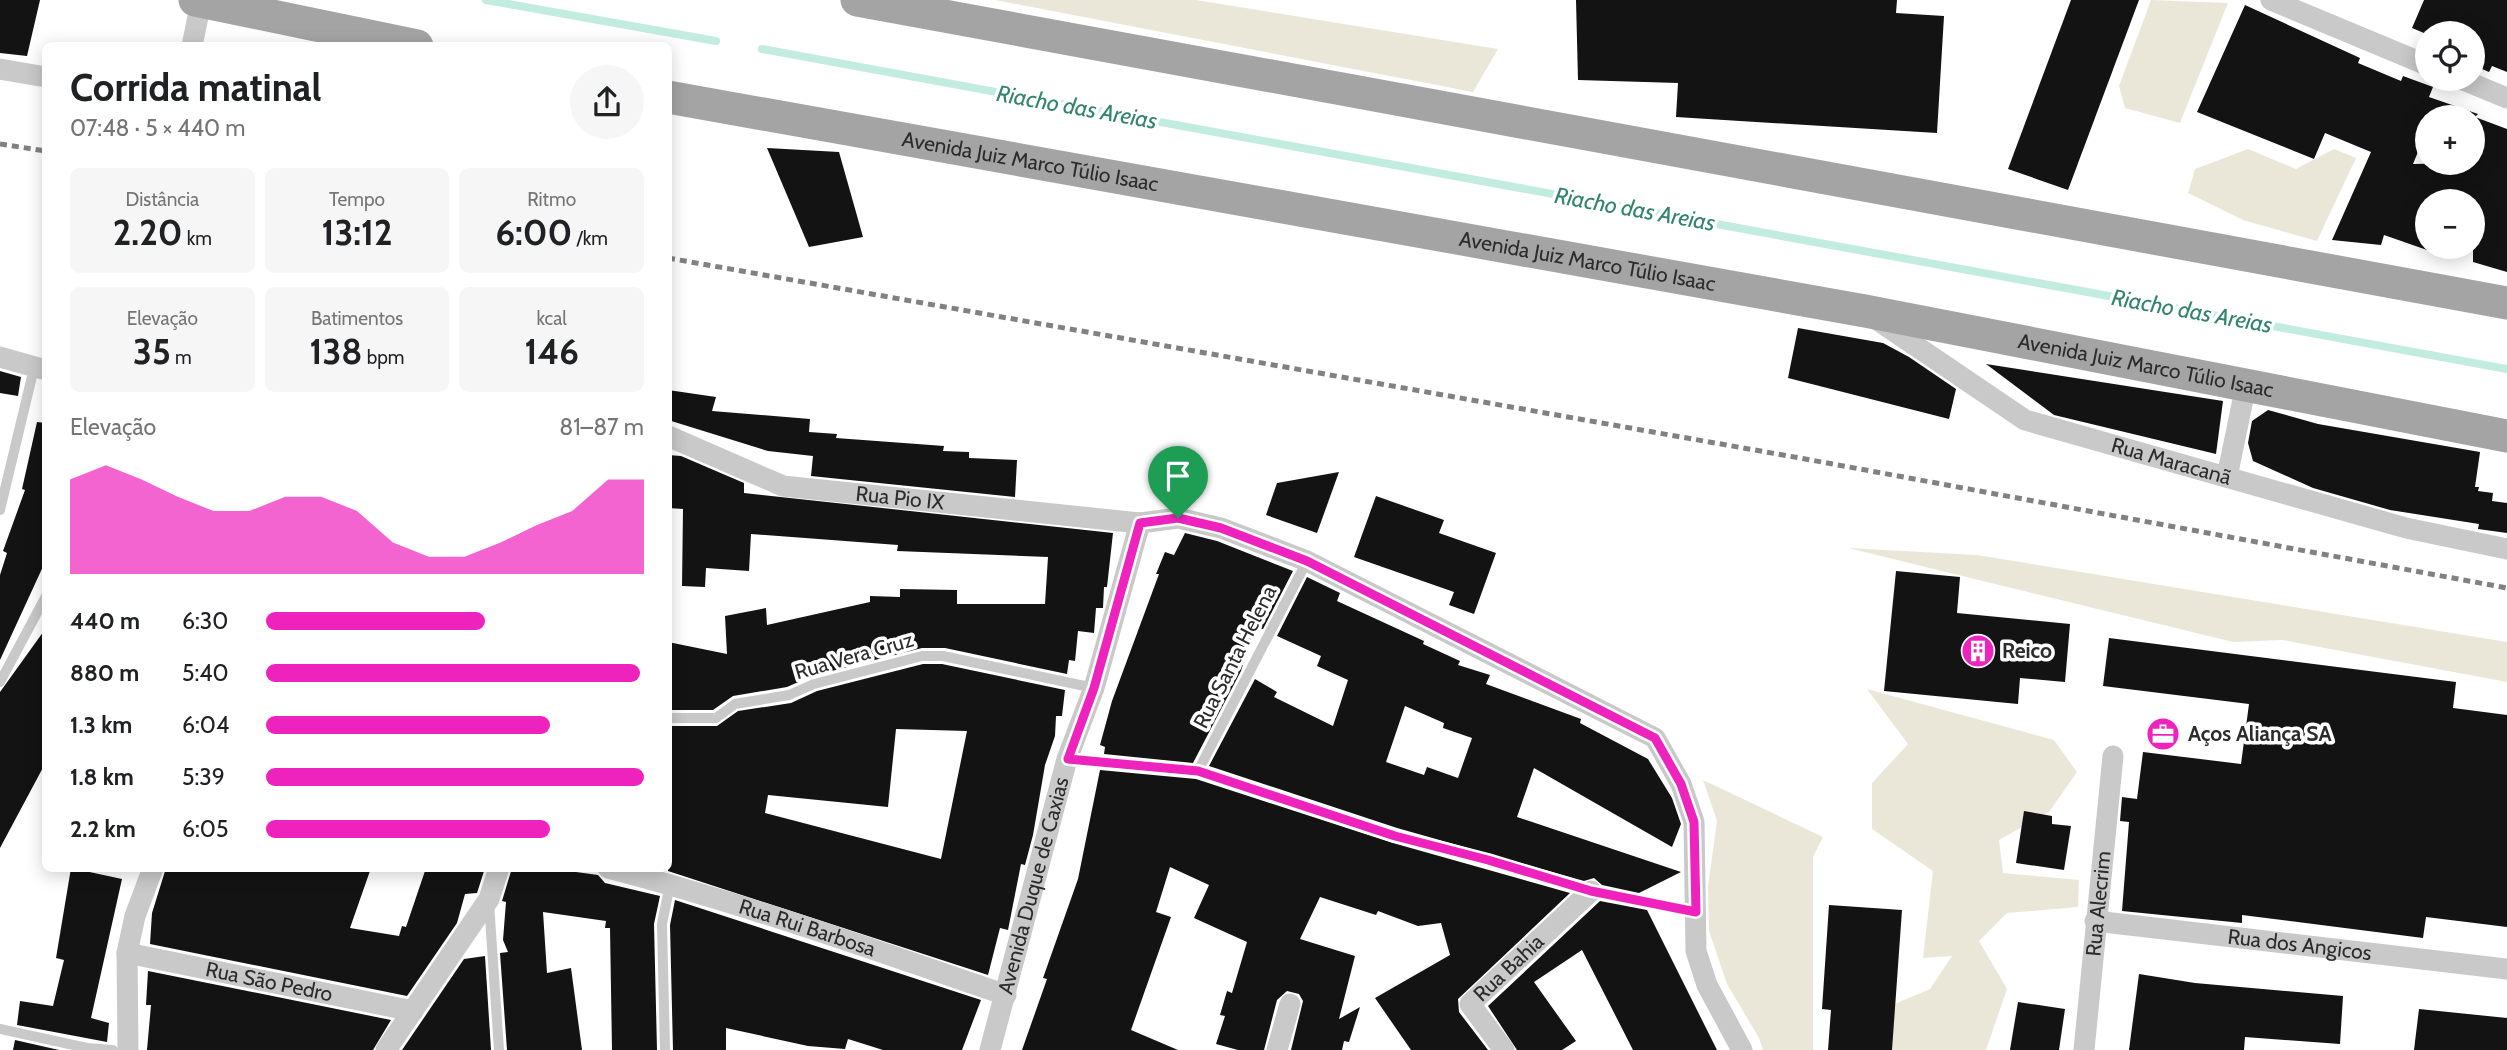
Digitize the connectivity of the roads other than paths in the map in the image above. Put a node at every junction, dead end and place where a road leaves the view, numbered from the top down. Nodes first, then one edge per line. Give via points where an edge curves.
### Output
1 (857, 0) edge
2 (2272, 0) edge
3 (198, 1) edge
4 (193, 42) edge
5 (398, 42) edge
6 (2415, 60) edge
7 (0, 69) edge
8 (42, 76) edge
9 (2485, 89) edge
10 (672, 98) edge
11 (2507, 98) edge
12 (720, 107) junction
13 (672, 114) edge
14 (2507, 303) edge
15 (1865, 311) junction
16 (0, 357) edge
17 (40, 369) edge
18 (2246, 385) junction
19 (2507, 436) edge
20 (672, 438) edge
21 (2227, 477) junction
22 (0, 510) edge
23 (1140, 523) junction
24 (2507, 549) edge
25 (1307, 561) junction
26 (42, 603) edge
27 (0, 682) edge
28 (1094, 688) junction
29 (672, 718) edge
30 (2113, 756) dead end
31 (1068, 759) junction
32 (1198, 771) junction
33 (152, 872) edge
34 (498, 872) edge
35 (624, 872) edge
36 (670, 884) junction
37 (1591, 891) junction
38 (489, 899) junction
39 (1696, 912) junction
40 (2095, 921) junction
41 (127, 953) junction
42 (2507, 969) edge
43 (1006, 995) junction
44 (1290, 1004) dead end
45 (413, 1011) junction
46 (0, 1030) edge
47 (113, 1050) edge
48 (128, 1050) edge
49 (386, 1050) edge
50 (499, 1050) edge
51 (665, 1050) edge
52 (990, 1050) edge
53 (1277, 1050) edge
54 (1504, 1050) edge
55 (1742, 1050) edge
56 (2084, 1050) edge

1 - 14 main road
2 - 6 street
3 - 4 street
3 - 5 main road
7 - 8 street
9 - 11 street
10 - 12 main road, Avenida Juiz Marco Túlio Isaac
12 - 13 street
12 - 15 main road, Avenida Juiz Marco Túlio Isaac
15 - 18 main road, Avenida Juiz Marco Túlio Isaac
15 - 21 street, Rua Maracanã via 2025,420
16 - 17 street
17 - 22 lane
18 - 19 main road, Avenida Juiz Marco Túlio Isaac
18 - 21 street
20 - 23 street, Rua Pio IX via 783,486
21 - 24 street, Rua Maracanã via 2406,528
23 - 25 street, Rua Pio IX via 1189,520
23 - 28 street, Avenida Duque de Caxias
25 - 32 lane, Rua Santa Helena
25 - 39 street, Rua Pio IX via 1655,738 1681,784 1694,822
26 - 27 lane
28 - 29 lane, Rua Vera Cruz via 943,656 922,656 814,684 789,695 735,704 716,718
28 - 31 street, Avenida Duque de Caxias
30 - 40 street, Rua Alecrim
31 - 32 lane
31 - 43 street, Avenida Duque de Caxias
32 - 37 lane via 1395,836
33 - 41 street
34 - 38 street
35 - 36 street, Rua Rui Barbosa
36 - 43 street, Rua Rui Barbosa
36 - 51 lane via 662,924
37 - 39 lane
37 - 54 street, Rua Bahia via 1469,1003
38 - 45 street
38 - 50 lane
39 - 55 street via 1696,951 1707,985
40 - 42 street, Rua dos Angicos
40 - 56 street, Rua Alecrim
41 - 45 street, Rua São Pedro
41 - 48 street
43 - 52 street, Avenida Duque de Caxias
44 - 53 street
45 - 49 street
46 - 47 lane

